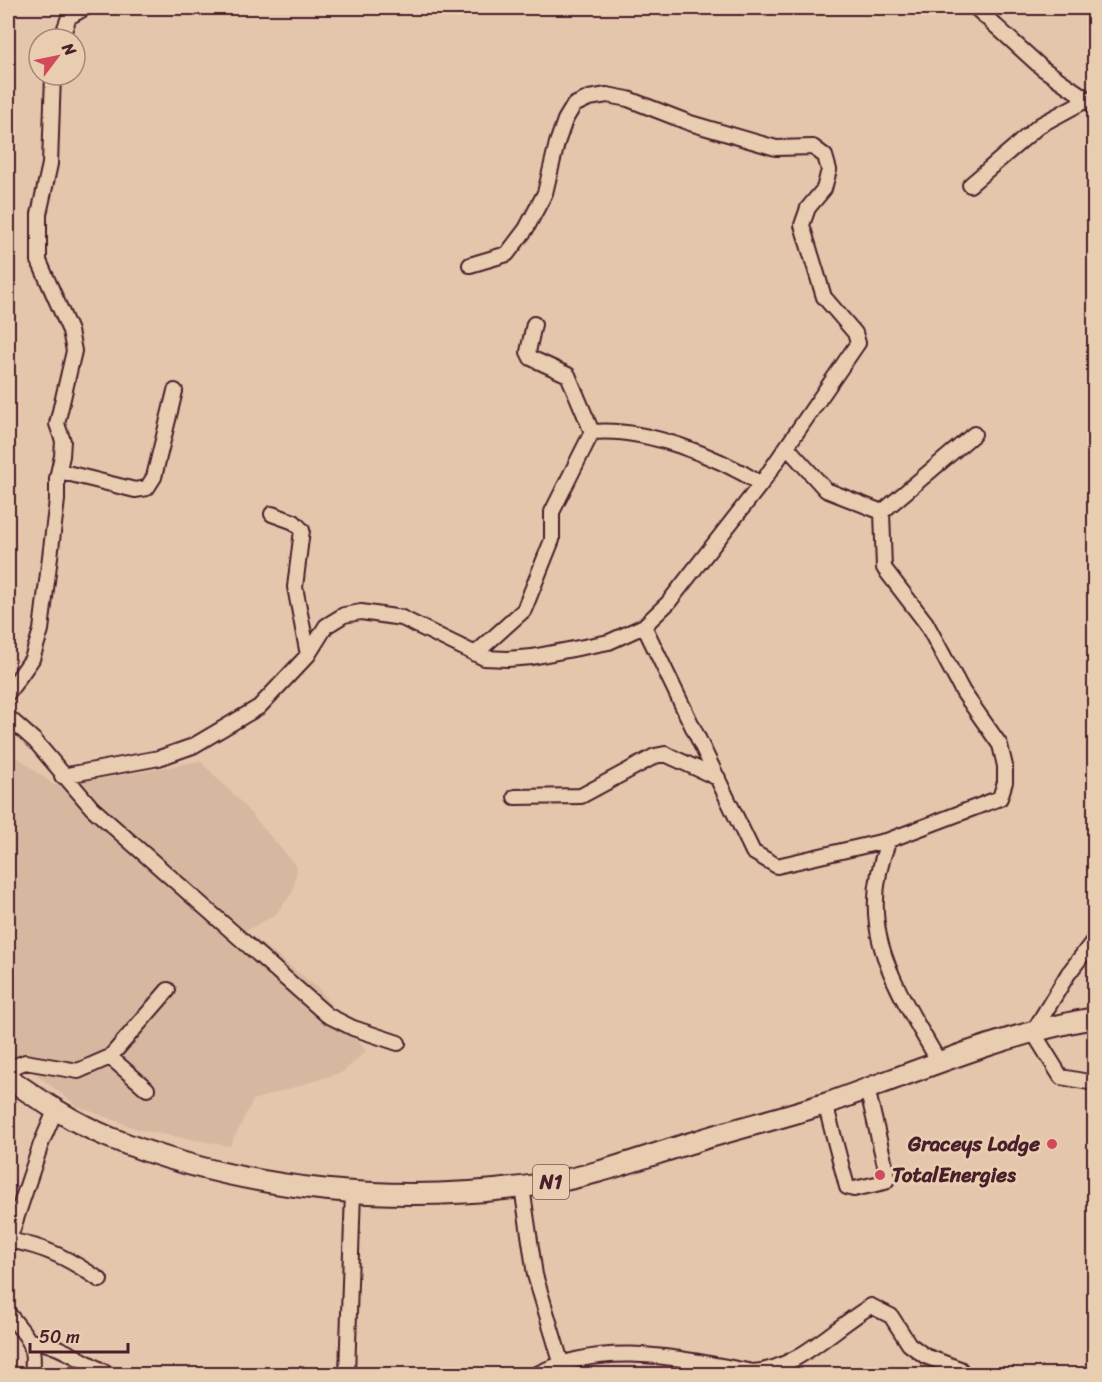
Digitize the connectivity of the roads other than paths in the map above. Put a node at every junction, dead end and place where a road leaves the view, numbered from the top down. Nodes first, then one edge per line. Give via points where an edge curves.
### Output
1 (85, 8) edge
2 (976, 8) edge
3 (65, 27) edge
4 (53, 87) edge
5 (1091, 102) edge
6 (970, 185) dead end
7 (470, 265) dead end
8 (534, 324) dead end
9 (175, 391) dead end
10 (592, 432) junction
11 (974, 434) dead end
12 (787, 447) junction
13 (59, 471) junction
14 (761, 484) junction
15 (882, 512) junction
16 (272, 514) dead end
17 (644, 626) junction
18 (475, 654) junction
19 (308, 655) junction
20 (8, 693) edge
21 (8, 717) edge
22 (62, 776) junction
23 (718, 778) junction
24 (515, 797) dead end
25 (889, 840) junction
26 (1095, 940) edge
27 (168, 990) dead end
28 (1095, 1018) edge
29 (1033, 1032) junction
30 (398, 1043) dead end
31 (110, 1057) junction
32 (939, 1062) junction
33 (8, 1069) edge
34 (8, 1078) edge
35 (1095, 1083) edge
36 (867, 1088) junction
37 (147, 1089) dead end
38 (825, 1103) junction
39 (56, 1111) junction
40 (522, 1187) junction
41 (353, 1192) junction
42 (8, 1241) edge
43 (100, 1280) dead end
44 (8, 1313) edge
45 (32, 1342) junction
46 (561, 1362) junction
47 (960, 1369) dead end
48 (769, 1373) edge
49 (32, 1374) edge
50 (108, 1374) edge
51 (347, 1374) edge
52 (537, 1374) edge

1 - 3 street via 69,17
2 - 5 street via 1042,68
4 - 13 street via 50,164 39,214 39,261 70,331 74,351 57,424 63,441
5 - 6 street via 1040,125
7 - 12 street via 507,254 526,229 545,194 565,120 574,105 588,98 608,95 628,99 690,123 776,148 813,147 825,156 829,170 824,189 808,208 802,225 824,297 855,333 858,343
8 - 10 street via 528,352 531,358 568,375
9 - 13 street via 154,477 147,488 135,490
10 - 14 street via 604,430 657,440 704,454
10 - 18 street via 552,512 552,540 524,609
11 - 15 street
12 - 14 street
12 - 15 street via 826,490
13 - 20 street via 41,630 32,659
14 - 17 street via 668,603
15 - 25 street via 884,568 926,623 963,692 1000,745 1005,766 1000,798
16 - 19 street via 294,522 302,531 295,587
17 - 18 street via 609,642 532,657 484,658
17 - 23 street
18 - 19 street via 402,618 361,612 344,615 326,626
19 - 22 street via 259,707 193,746 159,758
21 - 22 street via 35,741
22 - 30 street via 92,808 327,1015
23 - 24 street via 664,754 580,796
23 - 25 street via 753,852 777,866
25 - 32 street via 878,867 875,928 890,975
26 - 29 street via 1068,974
27 - 31 street
28 - 29 highway, N1
29 - 32 highway, N1
29 - 35 street via 1060,1077
31 - 33 street via 78,1071 25,1062
31 - 37 street
32 - 36 highway, N1
34 - 39 highway, N1
36 - 38 highway, N1
36 - 38 street via 888,1178 885,1182 847,1188
38 - 40 highway, N1 via 633,1162
39 - 41 highway, N1 via 109,1138 165,1157 289,1184
39 - 42 street
40 - 41 highway, N1 via 435,1195
40 - 46 street via 535,1275
41 - 51 street
42 - 43 street via 67,1257
44 - 45 street
45 - 49 street
45 - 50 street via 53,1346
46 - 48 street via 612,1353
46 - 52 street
47 - 48 street via 925,1356 909,1344 891,1316 871,1306

